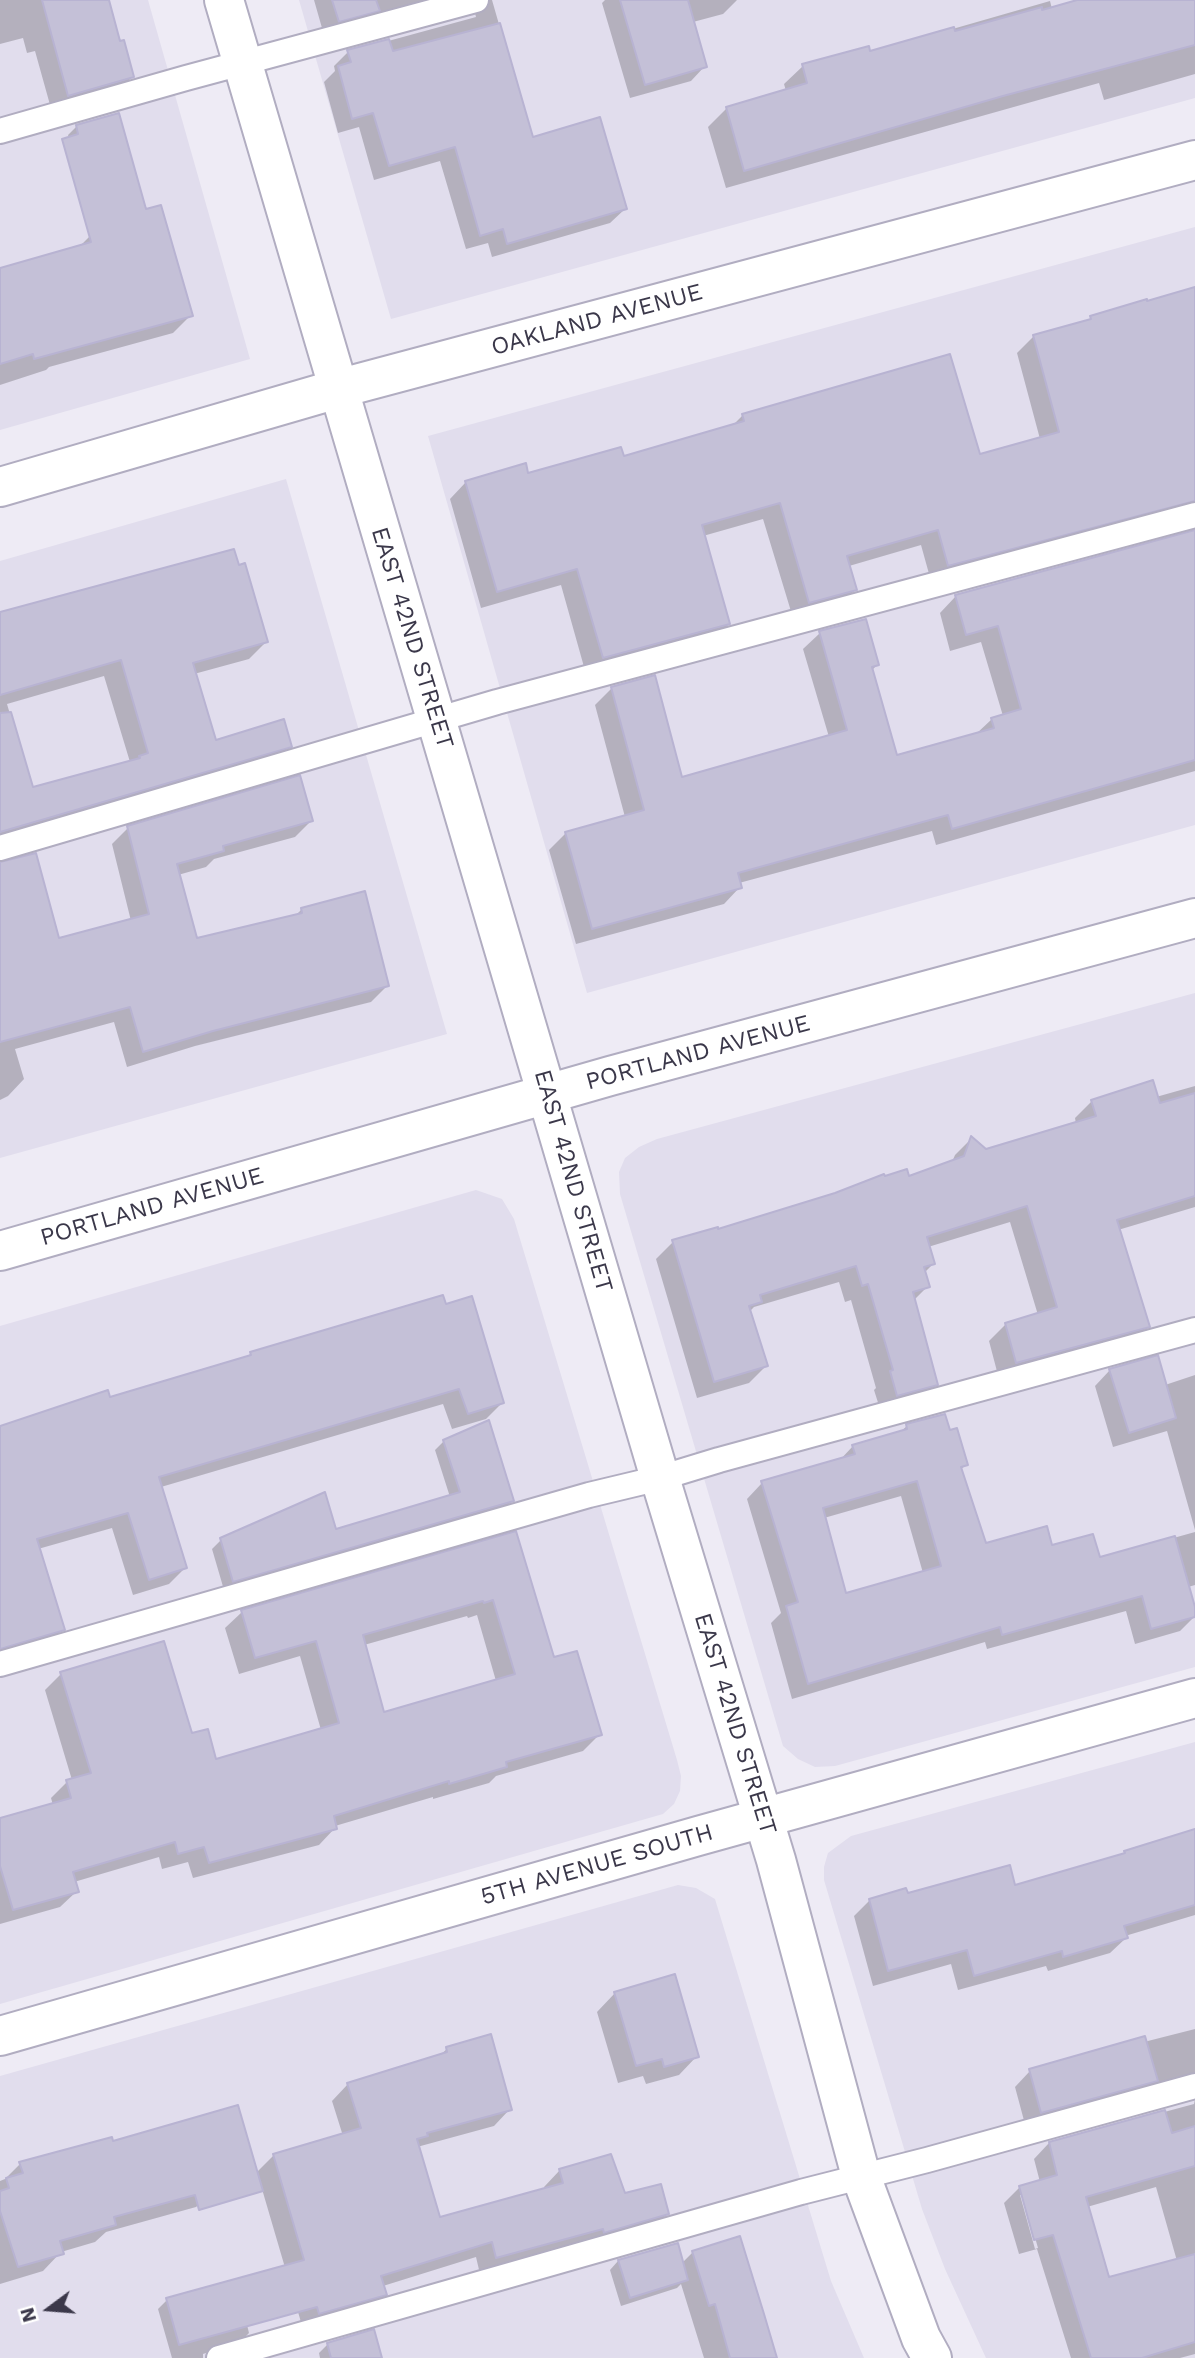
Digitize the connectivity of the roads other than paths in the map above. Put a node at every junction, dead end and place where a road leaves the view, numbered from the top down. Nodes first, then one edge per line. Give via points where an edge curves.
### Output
1 (224, 0) edge
2 (476, 0) edge
3 (243, 64) junction
4 (0, 131) edge
5 (1195, 160) edge
6 (337, 389) junction
7 (0, 487) edge
8 (1195, 515) edge
9 (436, 720) junction
10 (0, 848) edge
11 (1195, 918) edge
12 (548, 1094) junction
13 (0, 1251) edge
14 (1195, 1330) edge
15 (660, 1478) junction
16 (0, 1664) edge
17 (1195, 1698) edge
18 (762, 1818) junction
19 (0, 2036) edge
20 (1195, 2086) edge
21 (861, 2176) junction
22 (219, 2358) edge
23 (932, 2358) edge

1 - 3 street, EAST 42ND STREET
2 - 3 lane
3 - 4 lane
3 - 6 street, EAST 42ND STREET
5 - 6 street, OAKLAND AVENUE
6 - 7 street, OAKLAND AVENUE
6 - 9 street, EAST 42ND STREET
8 - 9 lane
9 - 10 lane
9 - 12 street, EAST 42ND STREET
11 - 12 street, PORTLAND AVENUE
12 - 13 street, PORTLAND AVENUE
12 - 15 street, EAST 42ND STREET
14 - 15 lane
15 - 16 lane
15 - 18 street, EAST 42ND STREET
17 - 18 street, 5TH AVENUE SOUTH
18 - 19 street, 5TH AVENUE SOUTH
18 - 21 street, EAST 42ND STREET
20 - 21 lane
21 - 22 lane
21 - 23 street, EAST 42ND STREET

